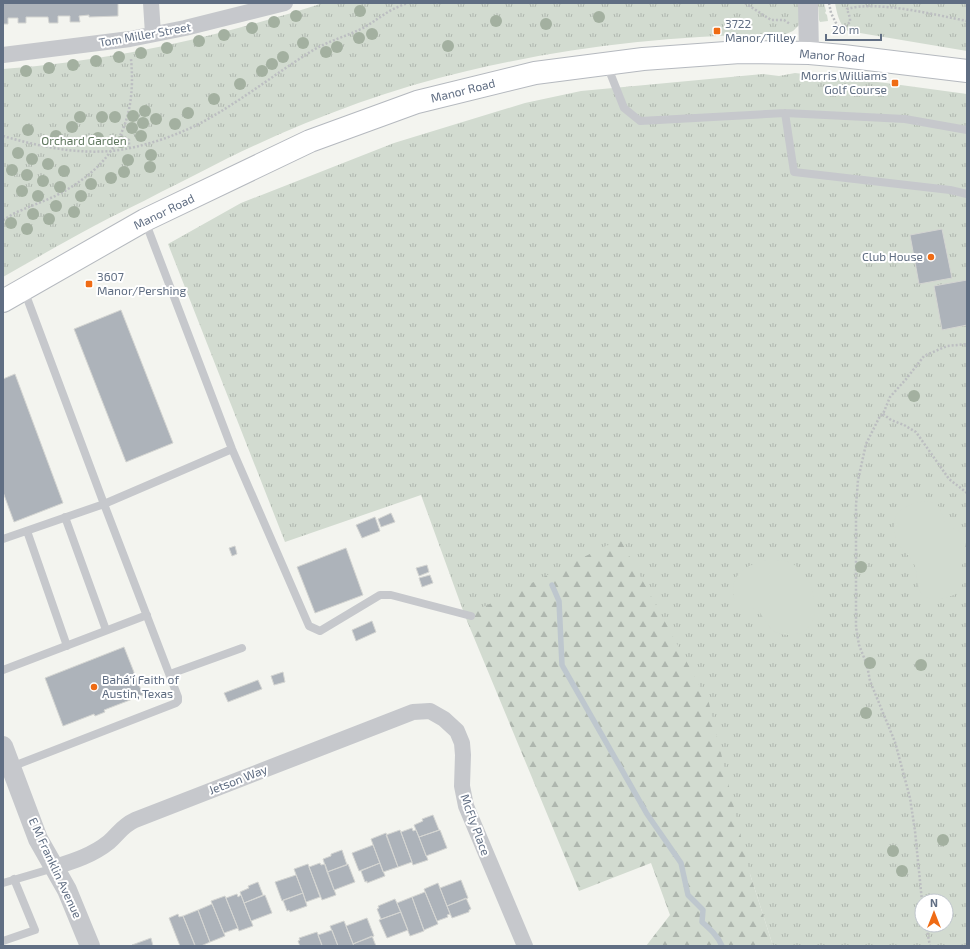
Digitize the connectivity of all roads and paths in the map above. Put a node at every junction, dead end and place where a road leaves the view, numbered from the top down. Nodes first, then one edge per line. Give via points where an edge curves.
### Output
1 (151, 3) edge
2 (285, 3) edge
3 (407, 3) edge
4 (745, 3) edge
5 (808, 3) edge
6 (829, 3) edge
7 (967, 21) edge
8 (794, 26) dead end
9 (841, 26) dead end
10 (153, 34) junction
11 (809, 53) junction
12 (3, 55) edge
13 (843, 56) junction
14 (131, 59) dead end
15 (606, 63) junction
16 (967, 71) edge
17 (785, 114) junction
18 (967, 130) edge
19 (121, 135) junction
20 (3, 136) edge
21 (130, 147) junction
22 (111, 151) junction
23 (967, 194) edge
24 (3, 220) edge
25 (145, 220) junction
26 (24, 289) junction
27 (3, 301) edge
28 (967, 344) edge
29 (883, 414) junction
30 (232, 449) junction
31 (967, 493) edge
32 (104, 504) junction
33 (65, 518) junction
34 (27, 531) junction
35 (3, 539) edge
36 (147, 615) junction
37 (470, 616) dead end
38 (106, 630) junction
39 (67, 646) junction
40 (242, 648) dead end
41 (3, 670) edge
42 (170, 674) junction
43 (430, 711) joint
44 (3, 746) edge
45 (11, 767) junction
46 (55, 868) junction
47 (14, 880) junction
48 (3, 883) edge
49 (921, 893) edge
50 (928, 933) edge
51 (3, 941) edge
52 (90, 946) edge
53 (525, 946) edge
54 (930, 946) edge

1 - 10 street
2 - 10 street, Tom Miller Street
3 - 21 path via 365,27 332,40 309,53 208,119 161,140
4 - 8 path via 771,20 784,20
5 - 11 street
6 - 13 path via 831,13 842,34
7 - 9 path via 898,8 857,6 847,9 850,22 846,26
10 - 12 street, Tom Miller Street
11 - 13 main road, Manor Road
11 - 15 main road, Manor Road via 740,52
13 - 16 main road, Manor Road
14 - 19 path via 132,93
15 - 17 lane via 624,108 640,121
15 - 25 main road, Manor Road via 535,73 417,102 310,141
17 - 18 lane via 904,119
17 - 23 lane via 794,172
19 - 21 path via 129,140
19 - 22 path
20 - 22 path via 59,149
21 - 22 path
22 - 24 path via 76,184
25 - 26 main road, Manor Road
25 - 30 lane
26 - 27 main road, Manor Road
26 - 32 lane
28 - 29 path via 947,346 924,356 890,396
29 - 31 path via 916,432 949,479
29 - 49 path via 866,444 858,480 856,627 870,681 895,742 910,798 916,831
30 - 32 lane
30 - 37 lane via 308,626 320,631 380,595 391,595
32 - 33 lane
32 - 36 lane
33 - 34 lane
33 - 38 lane
34 - 35 lane
34 - 39 lane
36 - 38 lane
36 - 42 lane
38 - 39 lane
39 - 41 lane
40 - 42 lane
42 - 45 lane via 178,697 176,703
43 - 46 street, Jetson Way via 413,712 125,824 101,848
43 - 53 street, McFly Place via 457,731 462,742 462,786 466,806
44 - 45 street, E M Franklin Avenue
45 - 46 street, E M Franklin Avenue via 38,839
46 - 47 lane
46 - 52 street, E M Franklin Avenue
47 - 48 lane
47 - 51 lane via 35,930
50 - 54 path

